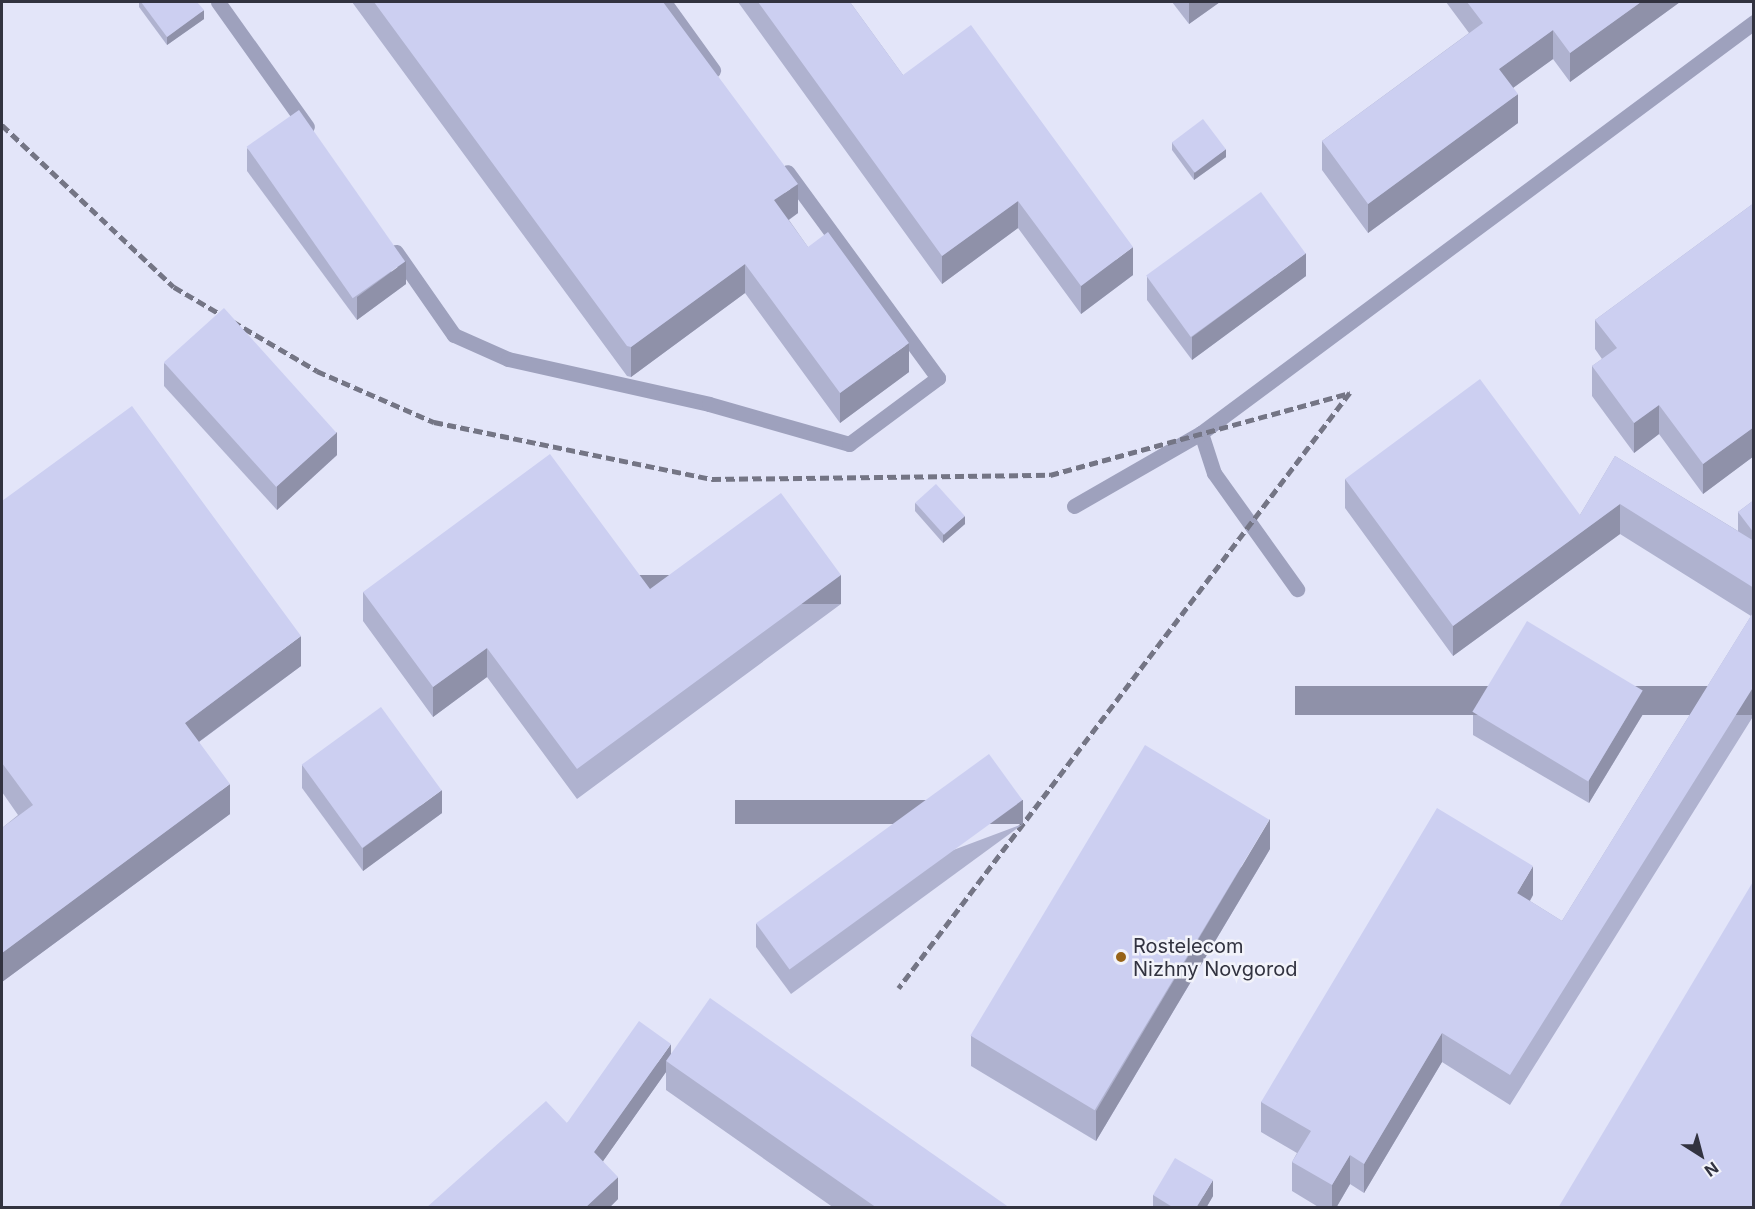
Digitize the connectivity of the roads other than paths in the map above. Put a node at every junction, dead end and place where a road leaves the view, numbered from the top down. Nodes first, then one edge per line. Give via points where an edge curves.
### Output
1 (218, 2) edge
2 (664, 2) edge
3 (1754, 22) edge
4 (720, 79) edge
5 (319, 144) edge
6 (776, 156) edge
7 (387, 240) edge
8 (1201, 433) junction
9 (1074, 506) dead end
10 (1297, 589) dead end

1 - 5 lane
2 - 4 lane
3 - 8 lane
6 - 7 lane via 938,378 849,444 709,404 508,359 454,335
8 - 9 lane
8 - 10 lane via 1214,473

